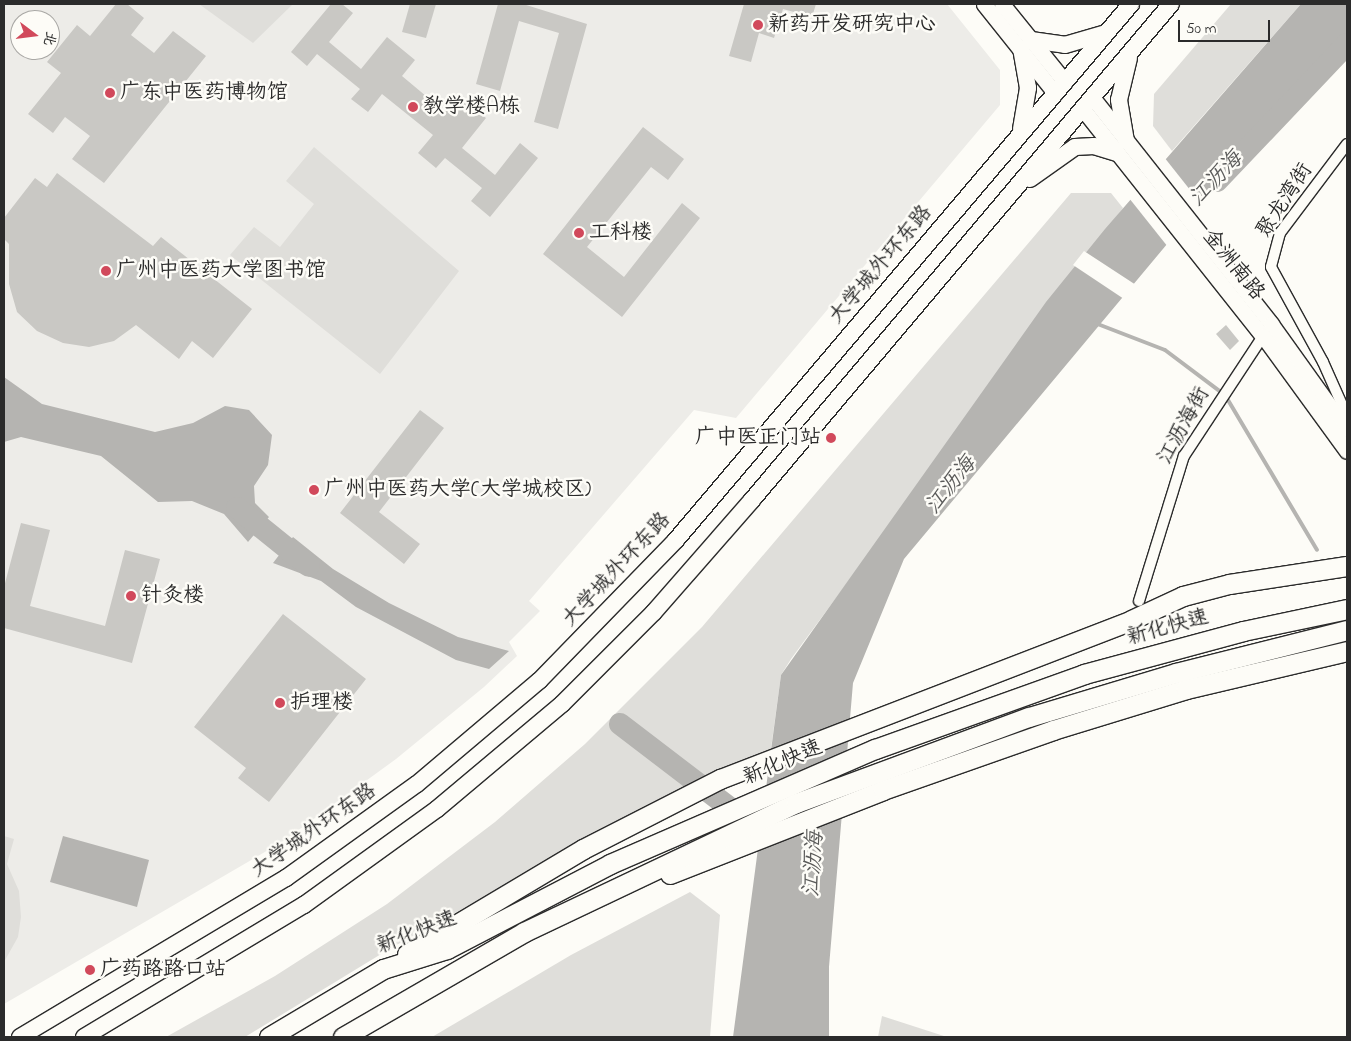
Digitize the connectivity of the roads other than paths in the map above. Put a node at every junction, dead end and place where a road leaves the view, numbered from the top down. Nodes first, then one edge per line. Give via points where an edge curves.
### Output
1 (984, 4) edge
2 (1002, 4) edge
3 (1131, 4) edge
4 (1171, 4) edge
5 (1108, 32) junction
6 (1026, 45) junction
7 (1132, 50) junction
8 (1060, 88) junction
9 (1087, 102) junction
10 (1017, 137) junction
11 (1347, 144) edge
12 (1127, 153) junction
13 (1013, 190) junction
14 (1244, 301) junction
15 (1263, 336) junction
16 (1347, 416) edge
17 (1347, 430) edge
18 (1347, 451) edge
19 (1347, 566) edge
20 (1140, 602) dead end
21 (1347, 609) edge
22 (1347, 630) edge
23 (1347, 651) edge
24 (383, 969) junction
25 (396, 1005) junction
26 (20, 1037) edge
27 (84, 1037) edge
28 (269, 1037) edge
29 (343, 1037) edge

1 - 6 main road
2 - 6 main road
3 - 5 main road, 大学城外环东路
4 - 7 main road
5 - 6 main road via 1065,45
5 - 8 main road, 大学城外环东路
6 - 8 main road
6 - 10 main road via 1028,88
7 - 9 main road
7 - 12 main road via 1120,90 1120,116
8 - 10 main road, 大学城外环东路
9 - 12 main road, 金洲南路
9 - 13 main road
10 - 26 main road, 大学城外环东路 via 656,562 523,696 391,804 279,883
11 - 16 street, 聚龙湾街 via 1280,233 1271,267 1323,362
12 - 13 main road via 1094,146 1075,147
12 - 14 main road, 金洲南路
13 - 27 main road via 654,612 534,729 410,830 304,905
14 - 15 main road, 金洲南路
14 - 17 main road, 金洲南路
15 - 18 main road, 金洲南路
15 - 20 street, 江沥海街 via 1208,416 1181,463
19 - 24 highway via 1198,591 720,779 583,849
21 - 24 highway, 新化快速 via 1234,633 1084,674 875,748 610,864 447,949
22 - 25 highway, 新化快速 via 1176,673 1029,717 796,803 548,920
23 - 25 highway via 1125,707 892,787 637,887
24 - 28 highway, 新化快速
25 - 29 highway, 新化快速

